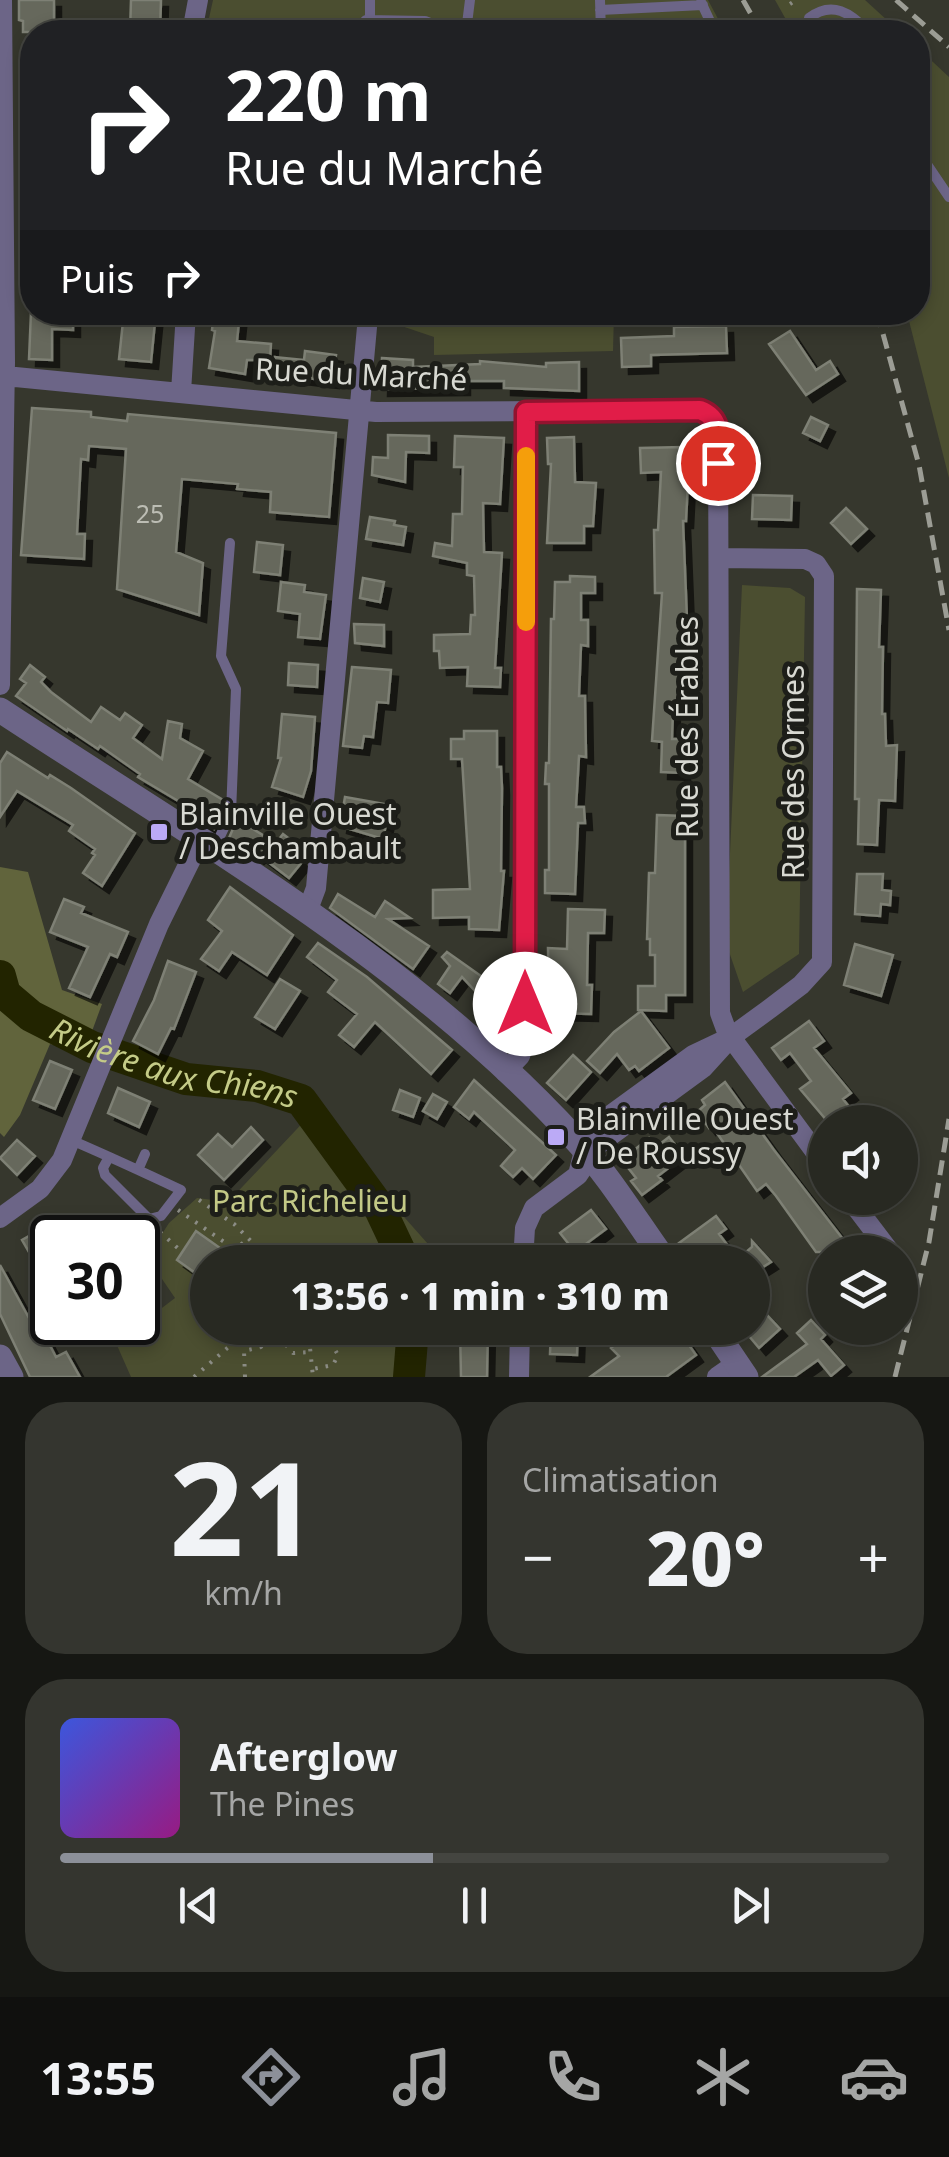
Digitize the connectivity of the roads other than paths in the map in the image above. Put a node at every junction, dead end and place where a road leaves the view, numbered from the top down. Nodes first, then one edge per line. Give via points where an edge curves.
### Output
1 (2, 0) edge
2 (702, 2) edge
3 (600, 5) edge
4 (808, 20) edge
5 (855, 20) edge
6 (930, 169) edge
7 (949, 197) edge
8 (185, 325) edge
9 (367, 325) edge
10 (5, 376) junction
11 (181, 392) junction
12 (360, 411) junction
13 (526, 412) junction
14 (713, 416) joint
15 (230, 543) dead end
16 (719, 558) junction
17 (0, 685) edge
18 (0, 710) edge
19 (206, 845) junction
20 (307, 912) junction
21 (730, 1037) junction
22 (506, 1072) junction
23 (72, 1140) junction
24 (808, 1142) edge
25 (146, 1154) dead end
26 (110, 1157) junction
27 (584, 1161) junction
28 (138, 1170) junction
29 (862, 1215) edge
30 (0, 1218) edge
31 (877, 1235) edge
32 (524, 1245) edge
33 (652, 1245) edge
34 (519, 1345) edge
35 (720, 1345) edge
36 (0, 1357) edge
37 (734, 1372) edge
38 (11, 1377) edge
39 (518, 1377) edge

1 - 10 street
2 - 3 lane
4 - 5 lane via 831,7
6 - 7 lane
8 - 11 street
9 - 12 street
10 - 11 street, Rue du Marché
10 - 17 street
11 - 12 street, Rue du Marché
12 - 13 street, Rue du Marché
12 - 20 street via 316,888
13 - 14 street, Rue du Marché via 694,410
13 - 22 street via 525,1042
14 - 16 street, Rue des Érables
15 - 19 lane via 221,656 236,689 232,813
16 - 21 street, Rue des Érables via 717,986
16 - 21 street, Rue des Ormes via 805,559 816,564 824,582 822,962
18 - 19 street
19 - 20 street
19 - 23 street via 159,924
20 - 22 street via 416,991
21 - 24 street
21 - 27 street, Rue des Ormes via 693,1055 594,1128
22 - 27 street
23 - 26 lane
23 - 30 street via 40,1189
25 - 28 lane
26 - 28 lane
26 - 28 lane via 105,1175 149,1219 161,1216 181,1190
27 - 32 street, Rue des Ormes via 530,1214
27 - 33 street
29 - 31 street
34 - 39 street
35 - 37 street
36 - 38 street

